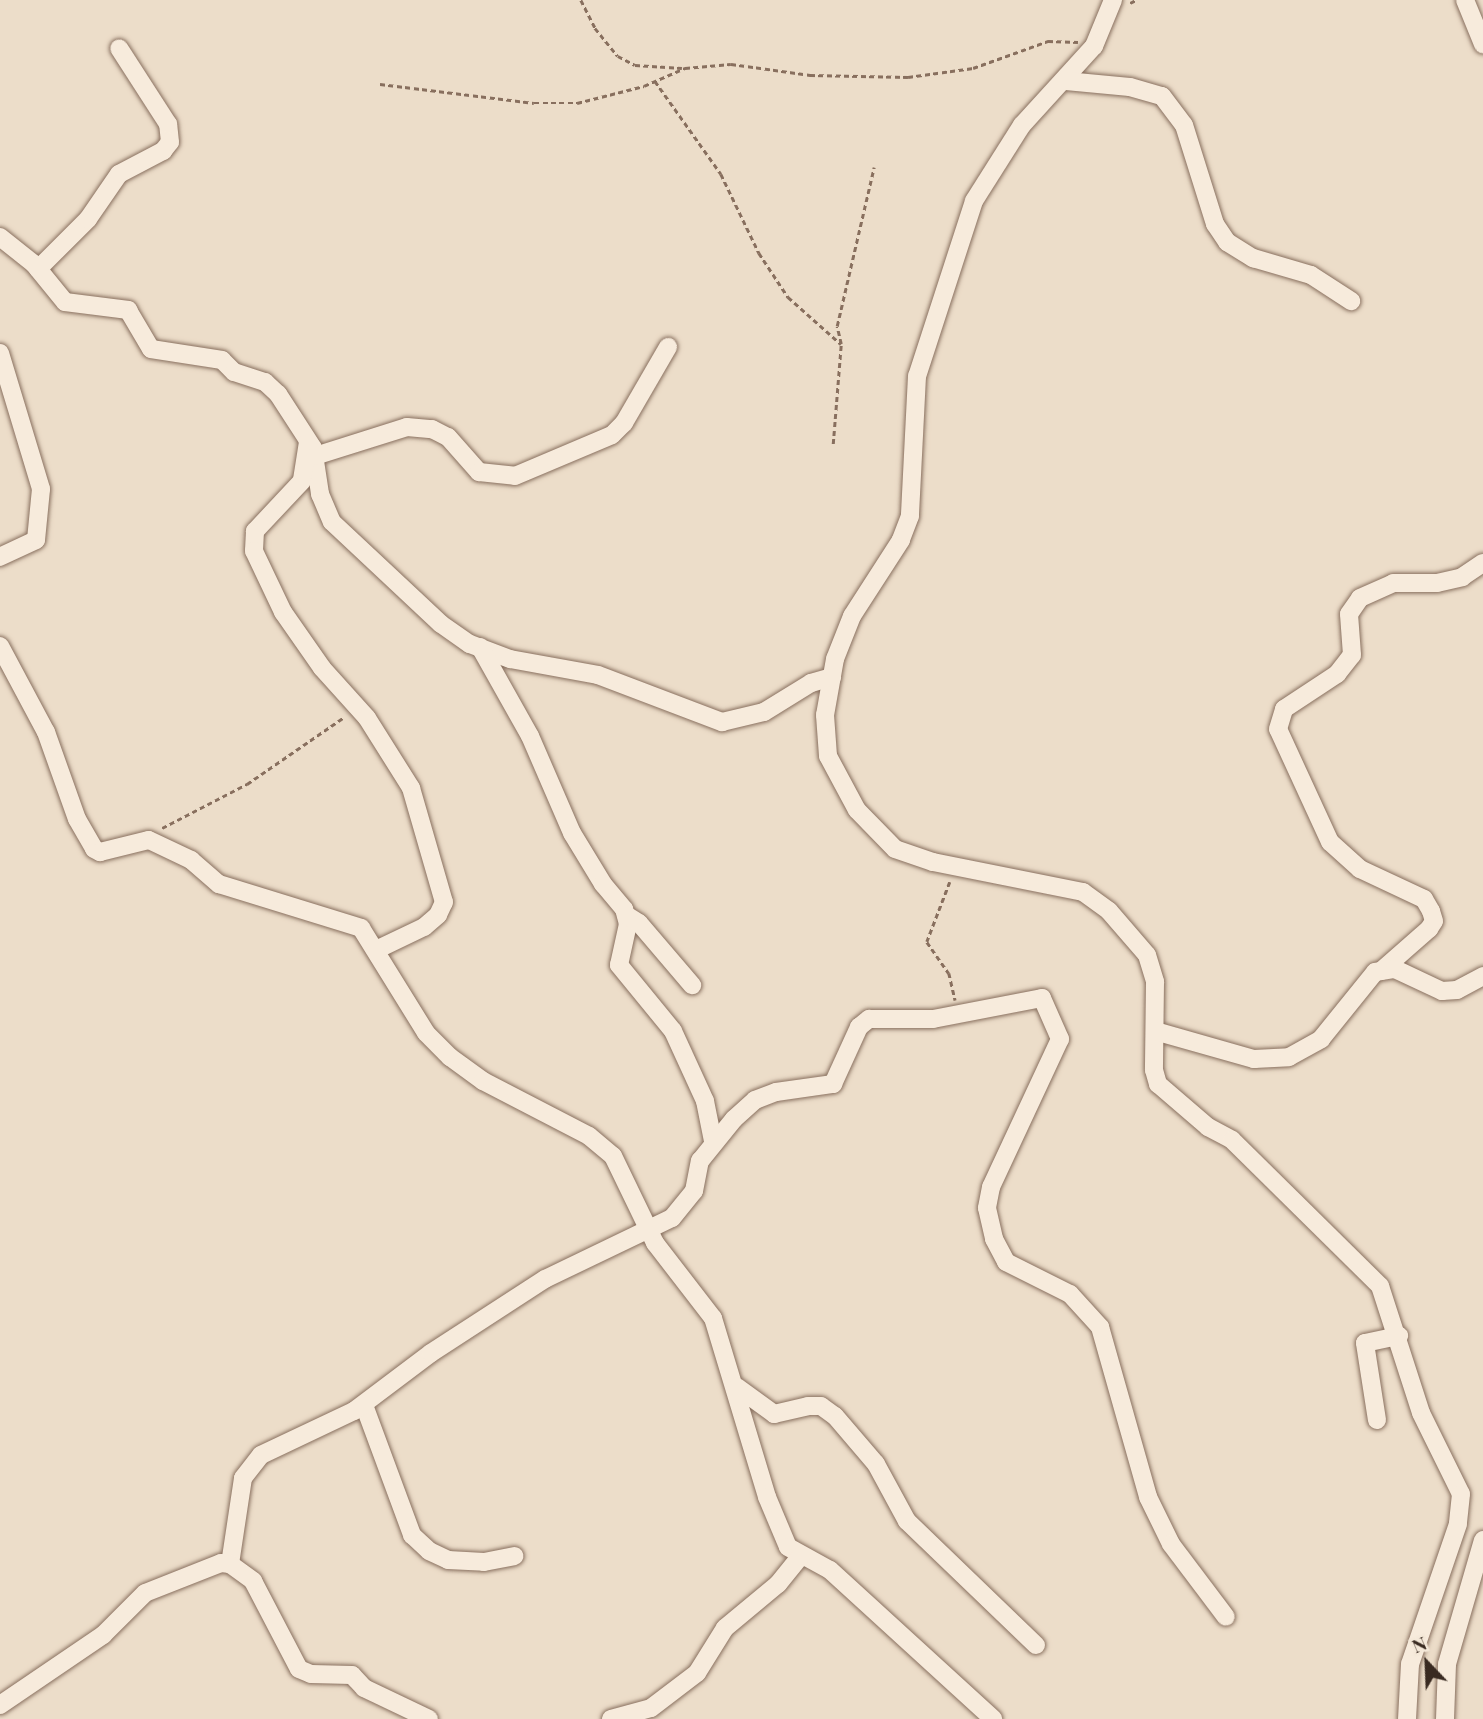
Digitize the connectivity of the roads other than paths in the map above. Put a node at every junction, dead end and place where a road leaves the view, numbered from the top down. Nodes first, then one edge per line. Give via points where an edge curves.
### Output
1 (1113, 0) edge
2 (1465, 0) edge
3 (1483, 44) edge
4 (119, 48) dead end
5 (1066, 81) junction
6 (0, 237) edge
7 (38, 269) junction
8 (1351, 301) dead end
9 (668, 347) dead end
10 (0, 353) edge
11 (308, 439) junction
12 (315, 456) junction
13 (0, 557) edge
14 (1483, 563) edge
15 (0, 646) edge
16 (480, 647) junction
17 (832, 677) junction
18 (626, 915) junction
19 (376, 950) junction
20 (1381, 971) junction
21 (1483, 976) edge
22 (692, 985) dead end
23 (1155, 1031) junction
24 (713, 1141) junction
25 (649, 1229) junction
26 (1399, 1336) junction
27 (737, 1387) junction
28 (364, 1405) junction
29 (1377, 1420) dead end
30 (1483, 1540) edge
31 (514, 1556) dead end
32 (801, 1556) junction
33 (230, 1563) junction
34 (1226, 1617) dead end
35 (1036, 1645) dead end
36 (0, 1705) edge
37 (429, 1719) edge
38 (611, 1719) edge
39 (993, 1719) edge
40 (1407, 1719) edge
41 (1445, 1719) edge

1 - 5 street via 1094,46
2 - 3 street
4 - 7 street via 168,124 170,142 163,151 119,174 88,219
5 - 8 street via 1130,87 1162,96 1184,125 1215,224 1227,242 1253,258 1311,275
5 - 17 street via 1022,125 974,201 916,376 910,516 901,540 852,616
6 - 7 street
7 - 11 street via 65,302 128,310 151,349 222,360 234,372 265,382
9 - 12 street via 624,423 612,435 514,476 480,472 448,437 432,429 407,427
10 - 13 street via 41,489 36,540
11 - 12 street
11 - 19 street via 302,481 255,531 254,551 283,612 322,668 356,705 411,788 443,902 438,915 424,927
12 - 16 street via 320,494 332,522 441,624
14 - 20 street via 1462,577 1437,583 1393,583 1360,598 1349,614 1352,655 1337,674 1284,709 1278,729 1330,842 1360,869 1424,899 1431,911 1434,921 1429,929
15 - 19 street via 46,732 86,840 100,852 149,840 191,860 219,884 361,928
16 - 17 street via 510,659 598,675 722,722 764,712 811,683
16 - 18 street via 530,736 572,833
17 - 23 street via 825,715 828,756 849,799 877,836 895,849 957,866 1083,892 1109,911 1147,955 1155,982
18 - 22 street via 639,923
18 - 24 street via 619,965 683,1051 705,1101
19 - 25 street via 426,1033 450,1057 483,1081 589,1136 613,1156
20 - 21 street via 1395,969 1442,991 1457,990
20 - 23 street via 1363,984 1321,1039 1289,1057 1254,1059
23 - 26 street via 1154,1070 1169,1097 1232,1140 1374,1275
24 - 25 street via 700,1161 686,1206
24 - 34 street via 755,1100 833,1084 859,1027 869,1019 955,1015 1042,998 1060,1039 990,1187 987,1208 994,1239 1006,1262 1070,1294 1100,1327 1148,1497 1171,1544
25 - 27 street via 669,1262 704,1301
25 - 28 street via 545,1279 431,1353
26 - 29 street via 1365,1343
26 - 40 street via 1421,1413 1456,1481 1462,1510 1409,1664
27 - 32 street via 776,1522 789,1547
27 - 35 street via 774,1414 821,1406 835,1416 876,1464 907,1521
28 - 31 street via 412,1535 448,1560 484,1562
28 - 33 street via 283,1442 248,1468
30 - 41 street via 1447,1664
32 - 38 street via 778,1584 725,1628 697,1673 651,1708
32 - 39 street via 830,1570
33 - 36 street via 211,1565 145,1593 103,1635
33 - 37 street via 253,1581 299,1669 311,1674 352,1675 364,1688

